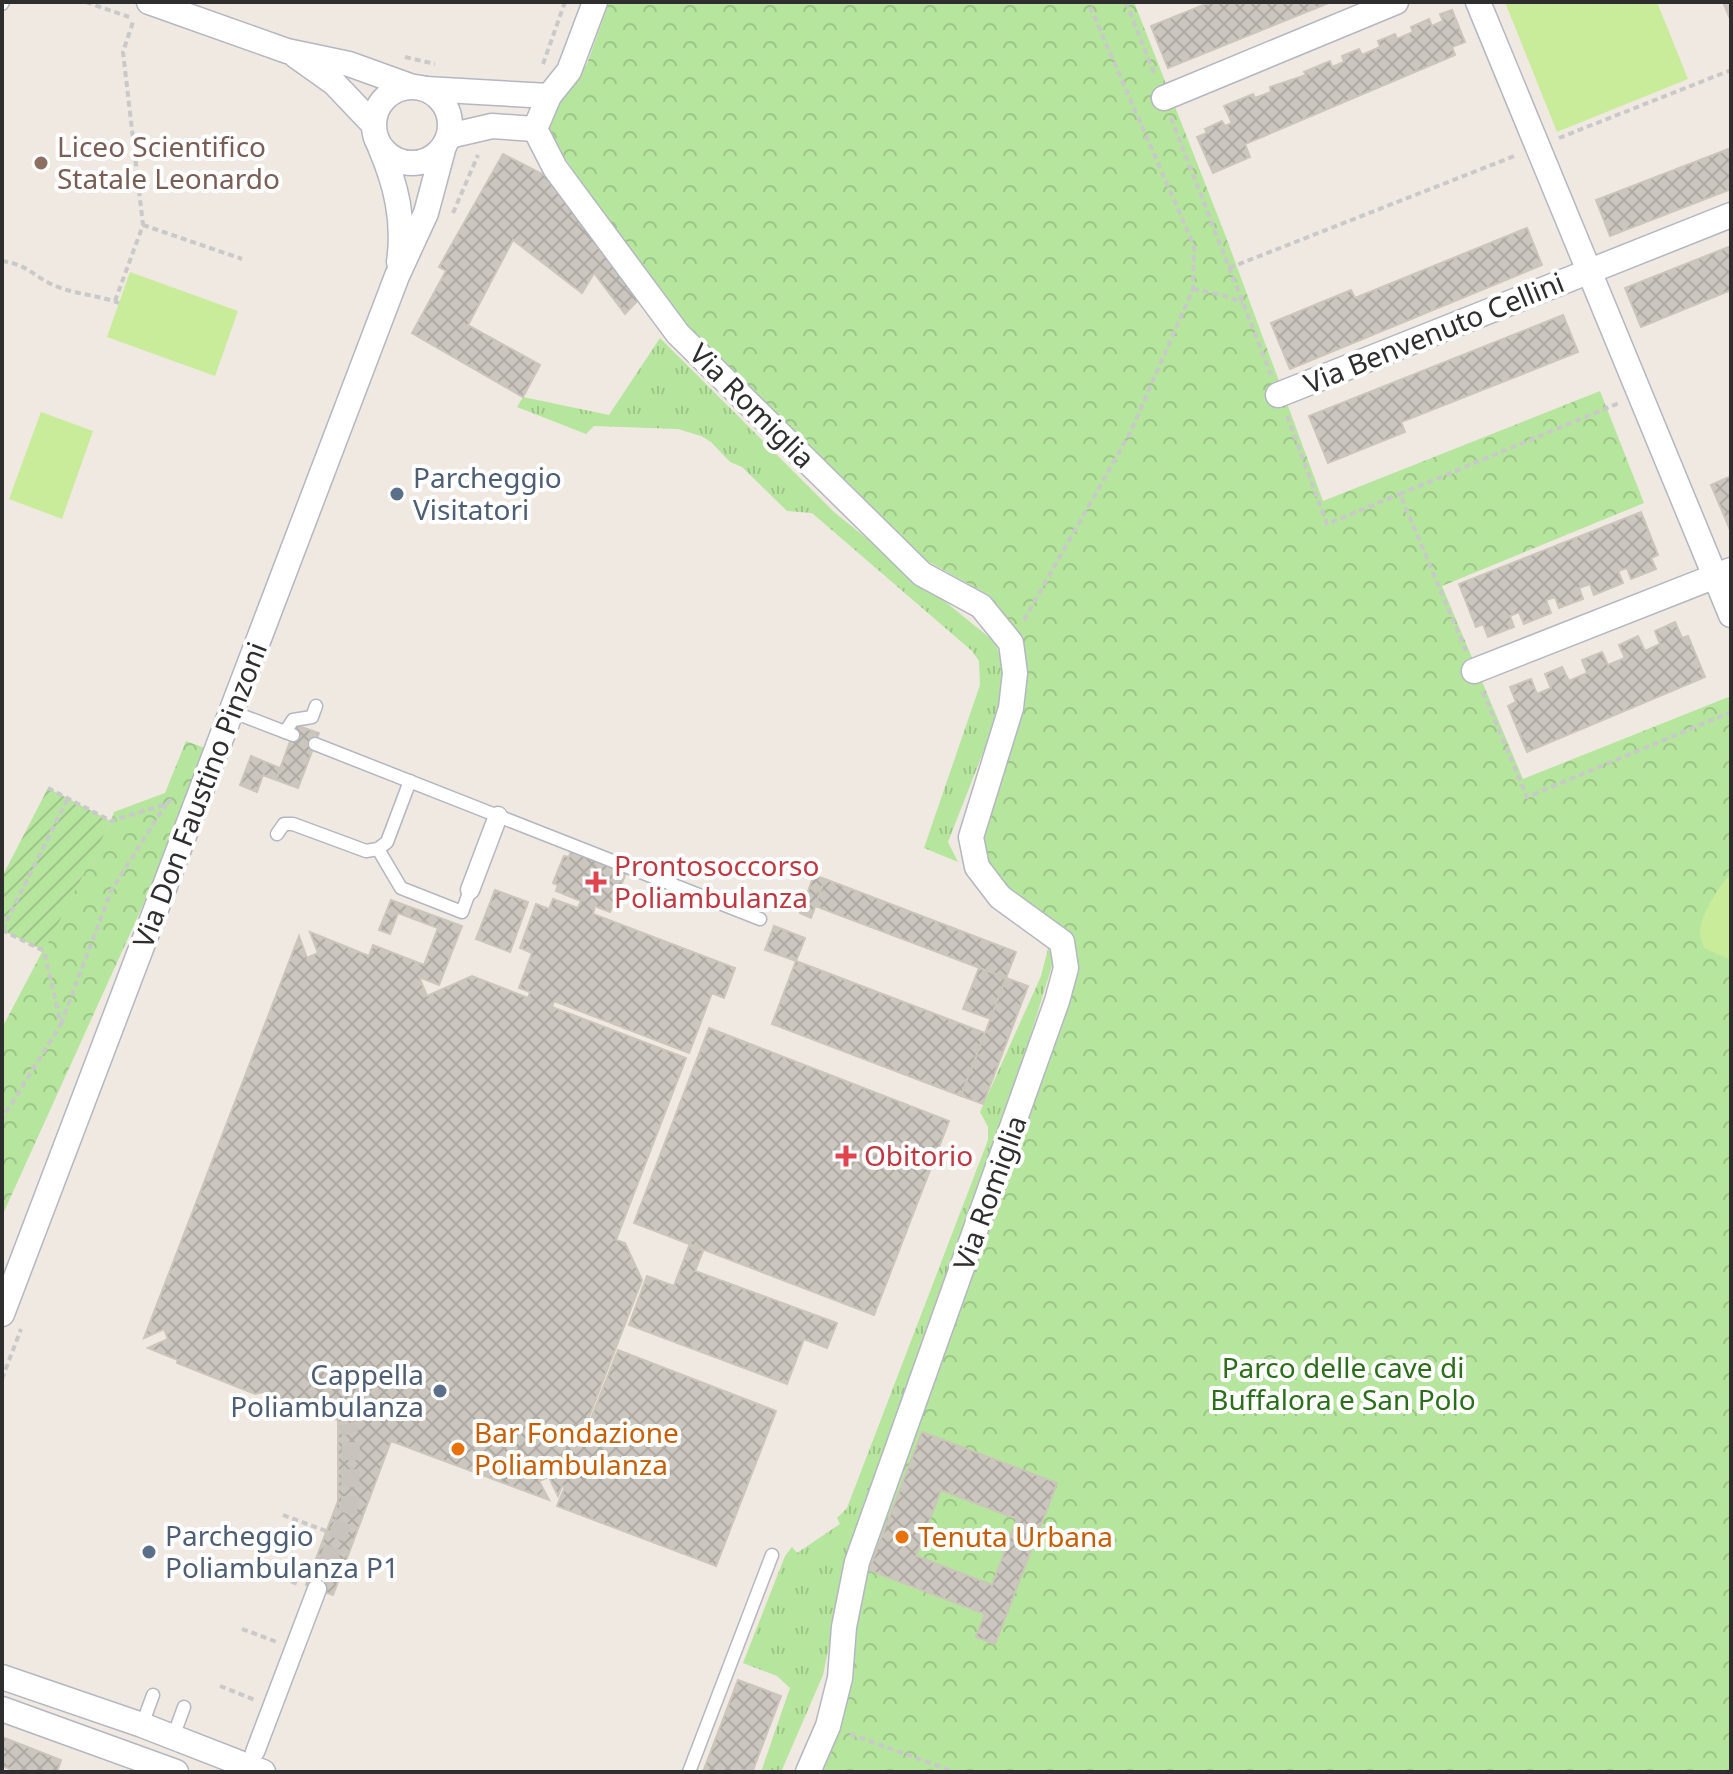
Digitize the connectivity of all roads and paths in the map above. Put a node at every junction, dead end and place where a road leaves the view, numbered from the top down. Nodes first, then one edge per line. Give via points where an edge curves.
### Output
1 (86, 2) edge
2 (565, 2) edge
3 (595, 2) edge
4 (1088, 2) edge
5 (1126, 2) edge
6 (1396, 2) edge
7 (1478, 2) edge
8 (143, 15) edge
9 (287, 51) junction
10 (541, 70) dead end
11 (1731, 70) edge
12 (418, 87) junction
13 (549, 96) junction
14 (1164, 98) junction
15 (535, 129) junction
16 (376, 136) junction
17 (446, 141) junction
18 (1537, 147) junction
19 (1731, 215) edge
20 (143, 225) junction
21 (242, 259) dead end
22 (2, 261) edge
23 (1229, 268) junction
24 (1589, 272) junction
25 (397, 276) junction
26 (1193, 289) junction
27 (1243, 303) junction
28 (1640, 394) junction
29 (1278, 395) junction
30 (1400, 494) junction
31 (1723, 573) edge
32 (1731, 615) edge
33 (1011, 643) junction
34 (1474, 671) junction
35 (316, 706) dead end
36 (233, 712) junction
37 (1731, 712) edge
38 (315, 744) dead end
39 (410, 781) junction
40 (48, 788) dead end
41 (175, 797) dead end
42 (68, 798) junction
43 (166, 804) junction
44 (498, 816) junction
45 (277, 834) dead end
46 (378, 849) junction
47 (470, 890) joint
48 (760, 919) dead end
49 (2, 930) edge
50 (61, 1024) junction
51 (2, 1119) edge
52 (2, 1314) edge
53 (283, 1515) dead end
54 (326, 1531) dead end
55 (772, 1555) dead end
56 (263, 1571) dead end
57 (317, 1590) joint
58 (242, 1629) dead end
59 (294, 1649) junction
60 (2, 1677) edge
61 (220, 1686) dead end
62 (153, 1695) dead end
63 (272, 1706) junction
64 (184, 1707) dead end
65 (2, 1709) edge
66 (142, 1725) junction
67 (828, 1726) junction
68 (173, 1737) junction
69 (108, 1748) junction
70 (259, 1762) edge
71 (176, 1772) edge
72 (689, 1772) edge
73 (808, 1772) edge
74 (955, 1772) edge

1 - 8 path
2 - 10 path
3 - 13 street via 569,71
4 - 26 path via 1194,246
5 - 14 path
6 - 14 street
7 - 18 street, Via Benvenuto Cellini
8 - 9 street
8 - 20 path via 123,52
9 - 12 street
9 - 16 street via 334,83
11 - 18 path
12 - 13 street
12 - 16 street via 388,94 380,102
12 - 17 street via 444,103 450,125
13 - 15 street
14 - 23 path
15 - 17 street via 492,126
15 - 33 street, Via Romiglia via 555,168 678,334 922,574 981,606
16 - 17 street via 389,156 412,163 424,161
16 - 25 street, Via Don Faustino Pinzoni via 394,184 401,223
17 - 25 street, Via Don Faustino Pinzoni via 426,213
18 - 23 path
18 - 24 street, Via Benvenuto Cellini
19 - 24 street
20 - 21 path
20 - 22 path via 117,302 53,285 31,270
23 - 27 path
24 - 28 street, Via Benvenuto Cellini
24 - 29 street, Via Benvenuto Cellini
25 - 36 street, Via Don Faustino Pinzoni
26 - 27 path
26 - 33 path via 1130,433
27 - 29 path
28 - 30 path
28 - 31 street, Via Benvenuto Cellini
29 - 30 path via 1327,524
30 - 34 path
31 - 32 street, Via Benvenuto Cellini
31 - 34 street
33 - 67 street, Via Romiglia via 1011,708 971,837 977,867 1000,897 1062,942 1066,968 857,1562
34 - 37 path via 1527,797
35 - 36 lane via 312,717 293,720 289,734
36 - 52 street, Via Don Faustino Pinzoni
38 - 39 lane
39 - 44 lane
39 - 46 lane via 387,842
40 - 42 path
41 - 43 path
42 - 43 path via 111,821
42 - 49 path
43 - 50 path via 111,891
44 - 47 street
44 - 48 lane
45 - 46 lane via 284,824 293,824 366,851
46 - 47 lane via 401,888 462,912
49 - 50 path via 44,951
50 - 51 path
53 - 54 path
55 - 72 lane
56 - 57 path
57 - 59 street
58 - 59 path
59 - 63 street
60 - 66 street
61 - 63 path
62 - 66 lane
63 - 70 street
64 - 68 lane
65 - 69 street
66 - 68 street
66 - 69 street via 126,1744
67 - 73 street, Via Romiglia
67 - 74 path
68 - 70 street
69 - 71 street

